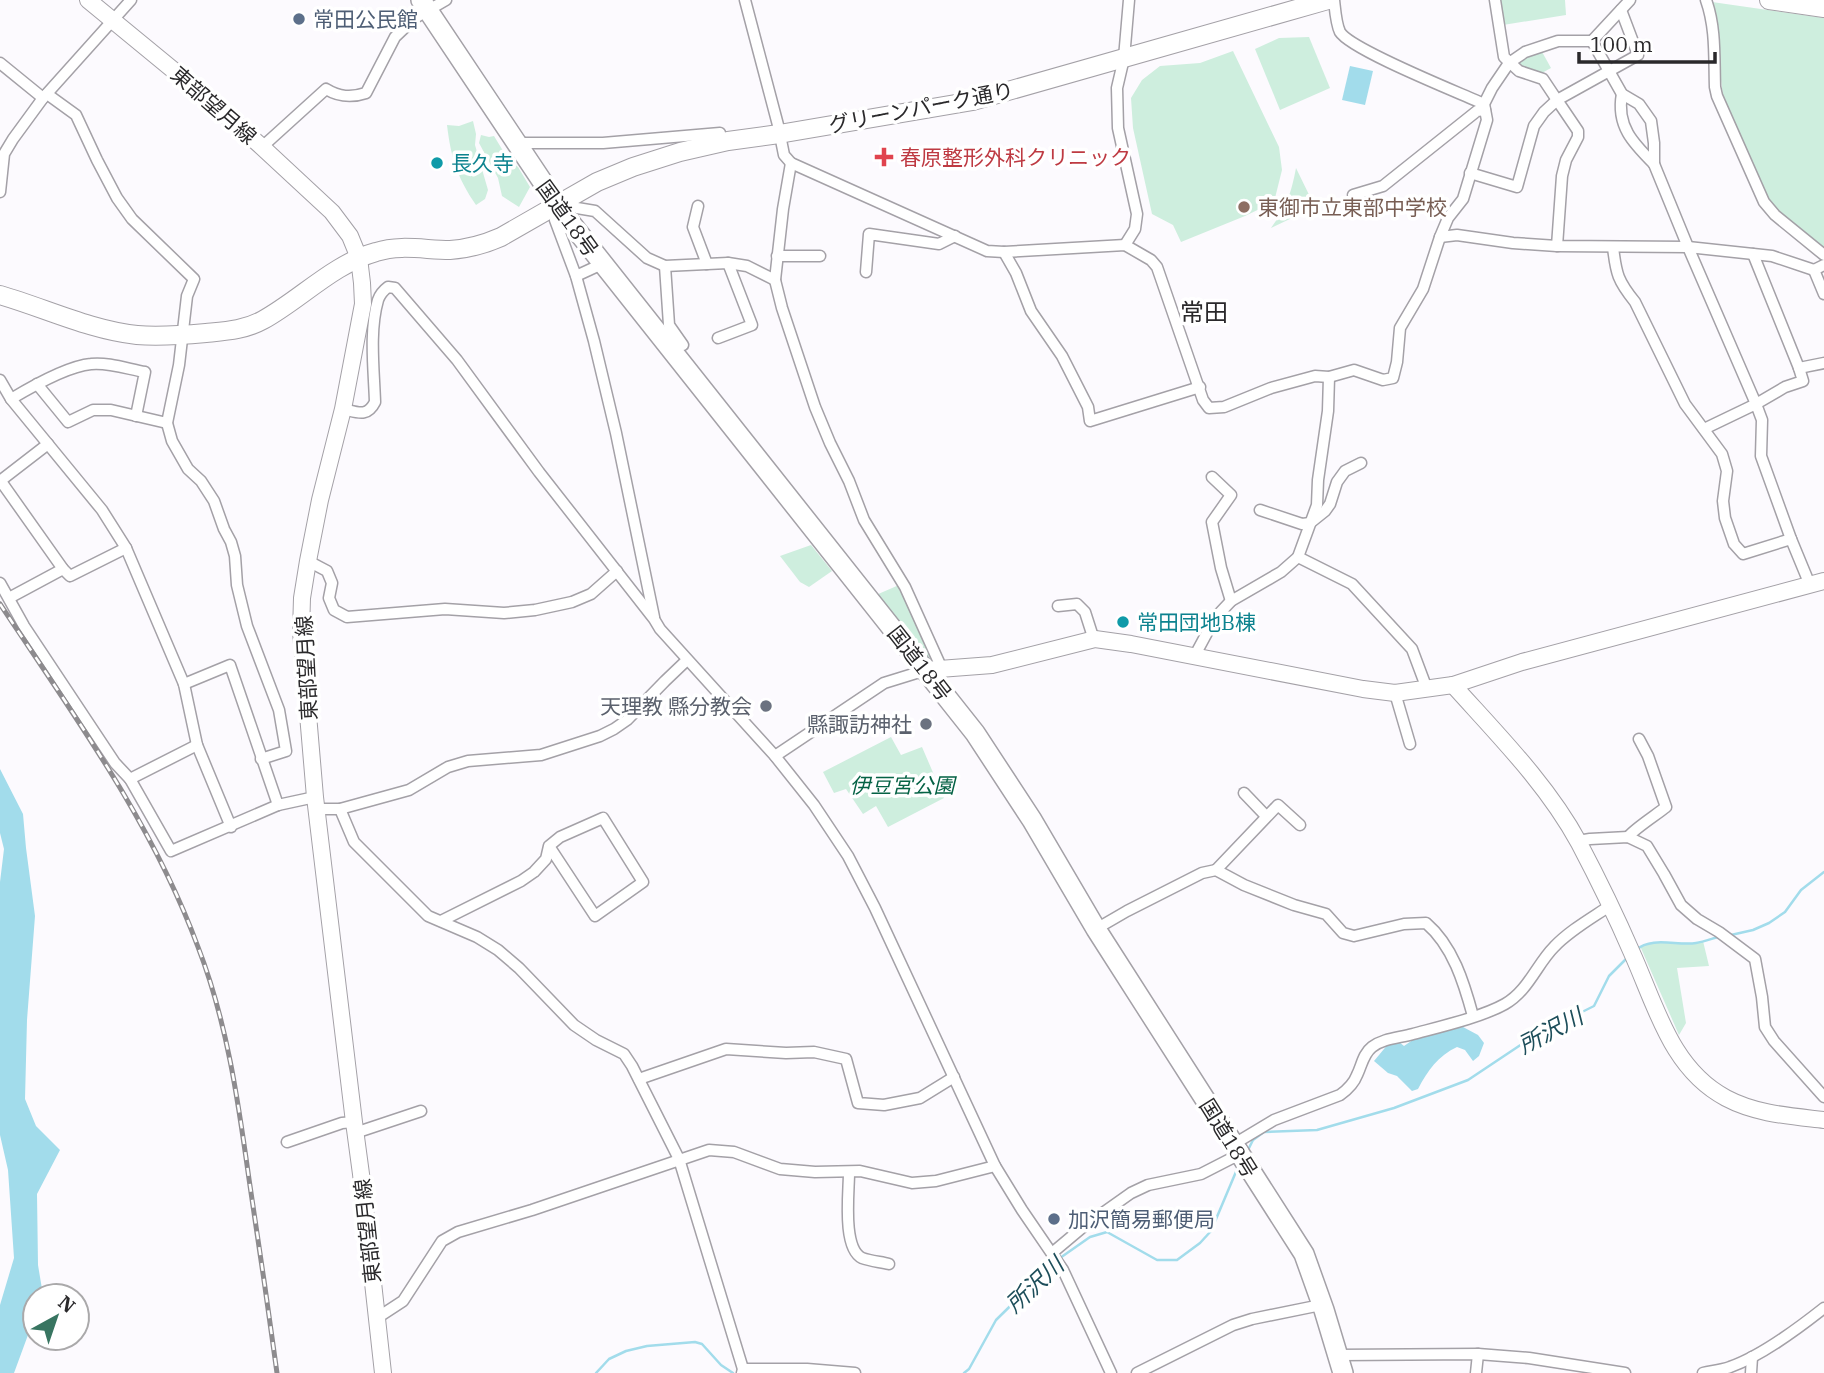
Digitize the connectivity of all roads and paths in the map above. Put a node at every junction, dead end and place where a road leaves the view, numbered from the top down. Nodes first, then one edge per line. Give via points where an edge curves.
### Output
1 (88, 0) edge
2 (131, 0) edge
3 (446, 0) edge
4 (745, 0) edge
5 (1129, 0) edge
6 (1334, 0) edge
7 (1495, 0) edge
8 (1630, 0) edge
9 (1706, 0) edge
10 (1769, 0) edge
11 (1319, 1) edge
12 (425, 6) edge
13 (1824, 8) edge
14 (1621, 10) junction
15 (113, 20) junction
16 (1592, 41) junction
17 (1124, 58) junction
18 (0, 63) edge
19 (1509, 63) junction
20 (1608, 71) junction
21 (1622, 94) junction
22 (45, 96) junction
23 (1557, 100) junction
24 (1485, 107) junction
25 (779, 134) junction
26 (516, 143) junction
27 (678, 145) junction
28 (262, 147) junction
29 (792, 163) junction
30 (1654, 164) junction
31 (1470, 173) junction
32 (0, 192) edge
33 (1353, 195) dead end
34 (698, 206) dead end
35 (577, 208) dead end
36 (556, 212) junction
37 (955, 236) junction
38 (1440, 237) junction
39 (1125, 245) junction
40 (1557, 246) junction
41 (1612, 247) junction
42 (1688, 247) junction
43 (1004, 253) junction
44 (1753, 254) junction
45 (1824, 255) edge
46 (778, 256) junction
47 (820, 256) dead end
48 (359, 258) junction
49 (728, 263) junction
50 (602, 264) junction
51 (708, 264) junction
52 (665, 267) junction
53 (1819, 267) edge
54 (866, 272) dead end
55 (576, 276) junction
56 (775, 280) junction
57 (1824, 294) edge
58 (0, 295) edge
59 (184, 335) junction
60 (718, 338) dead end
61 (683, 345) dead end
62 (1824, 363) edge
63 (1799, 368) junction
64 (1329, 377) junction
65 (0, 380) edge
66 (37, 384) junction
67 (1200, 387) junction
68 (11, 399) junction
69 (1756, 404) junction
70 (343, 409) junction
71 (136, 415) junction
72 (167, 422) junction
73 (1704, 429) junction
74 (48, 444) junction
75 (1361, 463) dead end
76 (1212, 478) dead end
77 (0, 480) edge
78 (1259, 510) dead end
79 (1310, 523) junction
80 (1791, 539) junction
81 (126, 548) junction
82 (1298, 557) junction
83 (308, 561) junction
84 (63, 569) junction
85 (617, 571) junction
86 (0, 583) edge
87 (1817, 583) edge
88 (9, 598) junction
89 (1231, 601) junction
90 (1058, 606) dead end
91 (654, 619) junction
92 (1094, 640) junction
93 (1194, 657) junction
94 (687, 660) junction
95 (934, 669) junction
96 (184, 684) junction
97 (1452, 685) junction
98 (1427, 689) junction
99 (1395, 693) junction
100 (1639, 739) dead end
101 (1410, 744) dead end
102 (197, 745) junction
103 (775, 756) junction
104 (261, 759) junction
105 (130, 779) junction
106 (1244, 793) dead end
107 (316, 803) junction
108 (278, 805) junction
109 (340, 809) junction
110 (1266, 816) junction
111 (1300, 825) dead end
112 (231, 827) junction
113 (1628, 837) junction
114 (1578, 841) junction
115 (550, 846) junction
116 (1216, 870) junction
117 (1611, 905) junction
118 (441, 921) junction
119 (1096, 929) junction
120 (1473, 1016) junction
121 (954, 1077) junction
122 (639, 1079) junction
123 (1824, 1097) edge
124 (421, 1111) dead end
125 (1824, 1119) edge
126 (354, 1127) junction
127 (288, 1143) dead end
128 (1237, 1149) junction
129 (679, 1159) junction
130 (995, 1166) junction
131 (849, 1173) junction
132 (1052, 1253) junction
133 (889, 1264) dead end
134 (1824, 1308) edge
135 (1324, 1310) junction
136 (376, 1318) junction
137 (1478, 1354) junction
138 (1752, 1357) junction
139 (1341, 1364) edge
140 (1728, 1370) edge
141 (742, 1371) edge
142 (383, 1373) edge
143 (855, 1373) edge
144 (1111, 1373) edge
145 (1137, 1373) edge
146 (1476, 1373) edge
147 (1625, 1373) edge
148 (1703, 1373) edge
149 (1751, 1373) edge

1 - 15 main road, 東部望月線
2 - 15 street
3 - 12 street
4 - 25 street
5 - 17 street
6 - 24 street via 1340,31 1347,38
7 - 19 street via 1504,58
8 - 14 street
9 - 45 street via 1714,30 1717,96 1764,202
10 - 13 main road
11 - 17 main road, グリーンパーク通り
12 - 26 highway, 国道18号
12 - 28 street via 395,37 366,93 349,97 326,89
14 - 16 street
14 - 20 street via 1638,55
15 - 22 street
15 - 28 main road, 東部望月線
16 - 19 street via 1558,41
16 - 20 street
17 - 25 main road, グリーンパーク通り via 973,101
17 - 39 street via 1117,89 1118,128 1137,214 1135,229
18 - 22 street
19 - 23 street via 1543,79
19 - 24 street
20 - 21 street
20 - 23 street
21 - 30 street via 1619,108 1625,130
21 - 30 street via 1639,104 1651,121
22 - 32 street via 4,154
22 - 59 street via 76,115 132,219 194,279 184,311
23 - 31 street via 1534,126 1517,187
23 - 40 street via 1578,131 1562,176
24 - 31 street via 1487,120
24 - 33 street via 1383,186
25 - 27 main road, グリーンパーク通り
25 - 29 street via 784,155
26 - 27 street
26 - 36 highway, 国道18号
27 - 36 main road, グリーンパーク通り via 615,174
28 - 48 main road, 東部望月線 via 332,212
29 - 37 street
29 - 46 street
30 - 42 street
31 - 38 street via 1463,199
34 - 51 street via 693,227
35 - 52 street via 595,211 647,258
36 - 48 main road, グリーンパーク通り via 478,245 447,250 394,248
36 - 50 highway, 国道18号
36 - 55 street
37 - 43 street via 987,251
37 - 54 street via 939,244 869,234
38 - 40 street via 1457,234
38 - 64 street via 1423,289 1401,328 1393,378 1383,380 1354,370
39 - 43 street
39 - 67 street via 1157,267
40 - 41 street
41 - 42 street
41 - 73 street via 1623,288 1685,404
42 - 44 street
42 - 69 street
43 - 67 street via 1031,311 1062,356 1088,407 1090,421
44 - 53 street
44 - 63 street
46 - 47 street
46 - 56 street
48 - 59 main road, グリーンパーク通り via 262,321
48 - 70 main road, 東部望月線 via 363,304
49 - 51 street
49 - 56 street
49 - 60 street via 752,325
50 - 55 street
50 - 95 highway, 国道18号
51 - 52 street
52 - 61 street via 669,326
53 - 57 street
55 - 91 street via 616,433
56 - 95 street via 815,407 864,520 905,587
58 - 59 main road, グリーンパーク通り via 117,331
59 - 72 street
62 - 63 street
63 - 69 street via 1803,380
64 - 67 street via 1282,385 1224,407 1209,408
64 - 79 street via 1317,505
65 - 68 street
66 - 68 street
66 - 71 street via 68,422 93,410
66 - 71 street via 91,364 145,372
68 - 74 street
69 - 73 street
69 - 80 street via 1762,420 1761,456
70 - 83 main road, 東部望月線
70 - 85 street via 365,413 375,402 373,335 378,300 386,288 395,288 457,360
71 - 72 street
72 - 104 street via 172,441 214,501 231,542 247,626 279,710 286,751
73 - 80 street via 1722,454 1727,471 1723,501 1734,544 1743,554
74 - 77 street
74 - 81 street via 102,510
75 - 79 street via 1345,471 1330,504
76 - 89 street via 1231,495 1212,522
77 - 84 street
78 - 79 street
79 - 82 street
80 - 87 street
81 - 84 street via 70,576
81 - 96 street
82 - 89 street
82 - 98 street via 1352,584 1412,649
83 - 85 street via 327,572 334,610 347,617 444,609 536,610 591,594
83 - 107 main road, 東部望月線 via 301,632
84 - 88 street
85 - 91 street
86 - 88 street
87 - 97 main road
88 - 105 street via 115,763
89 - 93 street via 1215,618
90 - 92 street via 1077,604 1085,612
91 - 94 street
92 - 93 main road
92 - 95 main road via 1016,660
93 - 99 main road
94 - 103 street
94 - 109 street via 627,720 600,736 541,755 468,761 409,790
95 - 103 street via 884,683
95 - 119 highway, 国道18号
96 - 102 street
96 - 104 street via 230,665
97 - 98 main road
97 - 114 main road via 1534,778
98 - 99 main road
99 - 101 street
100 - 113 street via 1666,807
102 - 105 street
102 - 112 street
103 - 121 street via 848,856
104 - 108 street
105 - 112 street via 171,851
106 - 110 street
107 - 108 street
107 - 109 street
107 - 126 main road, 東部望月線
108 - 112 street
109 - 118 street via 354,842 428,916
110 - 111 street via 1278,805
110 - 116 street
113 - 114 street
113 - 123 street via 1647,846 1681,905 1755,959 1765,1027
114 - 117 main road
115 - 115 street via 560,836 603,818 643,882 595,916
115 - 118 street via 546,859 521,881
116 - 119 street
116 - 120 street via 1244,885 1326,914 1343,933 1354,936 1426,923 1448,950
117 - 120 street via 1554,947 1518,994
117 - 125 main road via 1669,1038 1700,1079 1723,1096 1759,1110
118 - 122 street via 498,950 574,1025 624,1054
119 - 128 highway, 国道18号
120 - 128 street via 1384,1040 1370,1048 1347,1090 1274,1120
121 - 122 street via 920,1098 884,1105 858,1103 846,1059 814,1052 726,1049
121 - 130 street
122 - 129 street
124 - 126 street
126 - 127 street via 342,1123
126 - 136 main road, 東部望月線
128 - 132 street via 1200,1174 1131,1193
128 - 135 highway, 国道18号 via 1304,1254
129 - 131 street via 723,1150 780,1169
129 - 136 street via 458,1233 443,1241 403,1301
129 - 141 street
130 - 131 street via 936,1181
130 - 132 street
131 - 133 street via 850,1242 861,1258
132 - 144 street
134 - 138 street
135 - 139 highway, 国道18号
135 - 145 street via 1316,1306 1233,1325
136 - 142 main road, 東部望月線
137 - 139 street
137 - 146 street
137 - 147 street
138 - 140 street
138 - 149 street
140 - 148 street
141 - 143 street

